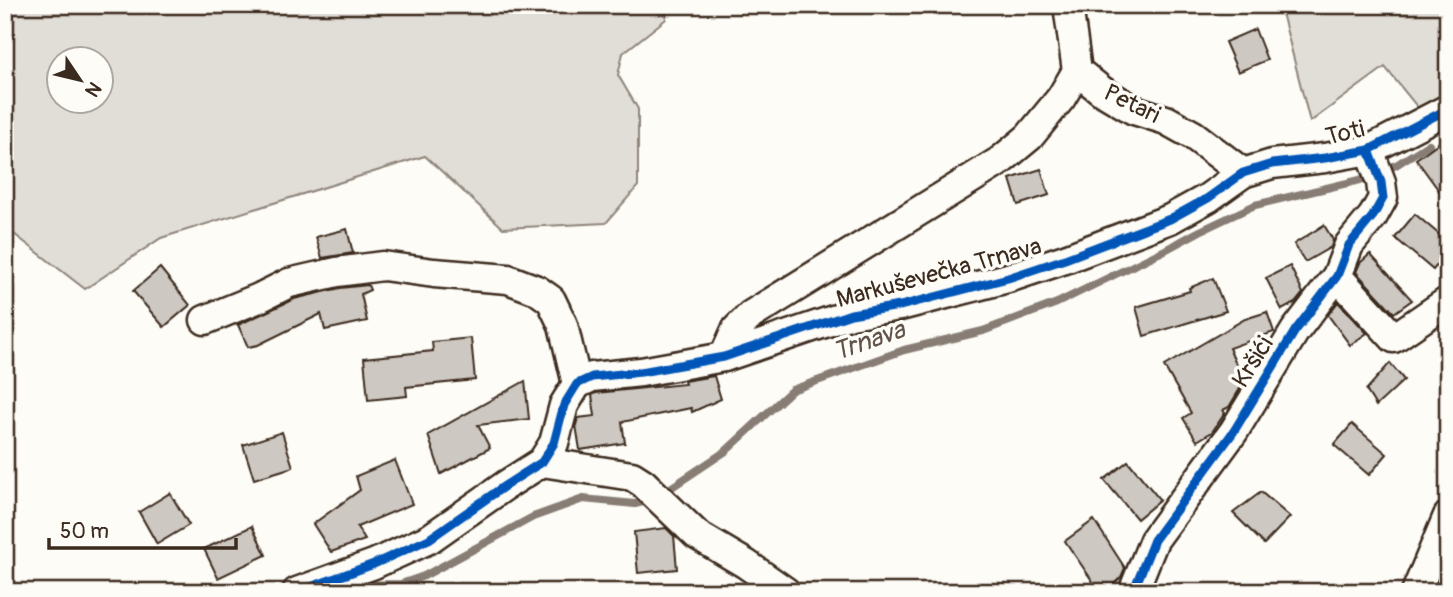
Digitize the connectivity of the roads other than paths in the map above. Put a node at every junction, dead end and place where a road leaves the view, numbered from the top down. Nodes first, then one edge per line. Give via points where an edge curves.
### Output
1 (1068, 5) edge
2 (1077, 71) junction
3 (1448, 109) edge
4 (1375, 166) junction
5 (1243, 173) junction
6 (1337, 276) junction
7 (1448, 300) edge
8 (205, 320) dead end
9 (724, 357) junction
10 (577, 384) junction
11 (542, 462) junction
12 (1448, 516) edge
13 (297, 592) edge
14 (786, 592) edge
15 (1133, 592) edge
16 (1416, 592) edge

1 - 2 street, Petari
2 - 5 street, Petari via 1134,110 1193,135
2 - 9 street via 1029,137 1000,161 751,315 736,330
3 - 4 street, Toti
4 - 5 street, Toti via 1325,158 1272,164
4 - 6 street, Kršići via 1383,198 1349,245
5 - 9 street, Markuševečka Trnava via 1171,219 1065,259 900,306 851,314
6 - 7 street via 1394,338
6 - 15 street, Kršići via 1154,540
8 - 10 street via 289,283 337,272 383,266 508,279 551,300 564,325
9 - 10 street, Markuševečka Trnava via 592,377
10 - 11 street
11 - 13 street via 429,539
11 - 14 street via 632,476 697,535
12 - 16 street

